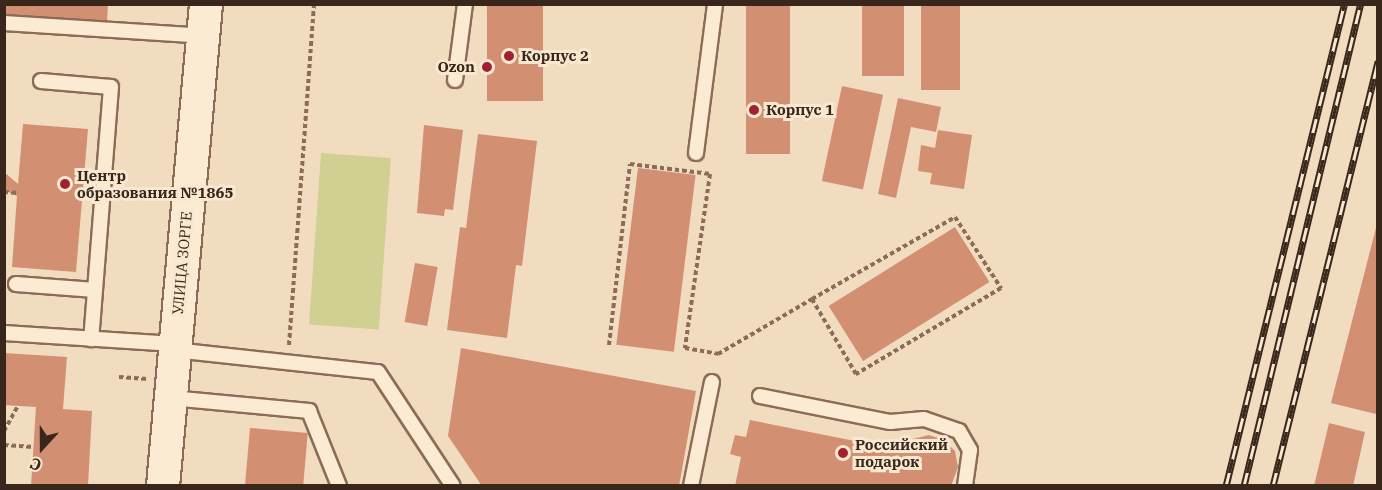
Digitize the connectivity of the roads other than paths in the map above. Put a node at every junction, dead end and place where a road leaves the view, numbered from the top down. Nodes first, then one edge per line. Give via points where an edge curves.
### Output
1 (206, 4) edge
2 (465, 4) edge
3 (715, 4) edge
4 (4, 23) edge
5 (203, 36) junction
6 (455, 80) dead end
7 (41, 81) dead end
8 (696, 153) dead end
9 (16, 284) dead end
10 (95, 290) junction
11 (4, 333) edge
12 (91, 339) junction
13 (174, 347) junction
14 (712, 382) dead end
15 (760, 396) dead end
16 (171, 398) junction
17 (163, 486) edge
18 (339, 486) edge
19 (453, 486) edge
20 (692, 486) edge
21 (965, 486) edge

1 - 5 street, УЛИЦА ЗОРГЕ
2 - 6 lane
3 - 8 lane
4 - 5 lane
5 - 13 street, УЛИЦА ЗОРГЕ
7 - 10 lane via 111,87
9 - 10 lane
10 - 12 lane
11 - 12 lane
12 - 13 lane
13 - 16 street, УЛИЦА ЗОРГЕ
13 - 19 lane via 378,372
14 - 20 lane
15 - 21 lane via 890,422 924,419 958,431 970,450
16 - 17 street, УЛИЦА ЗОРГЕ
16 - 18 lane via 309,411

